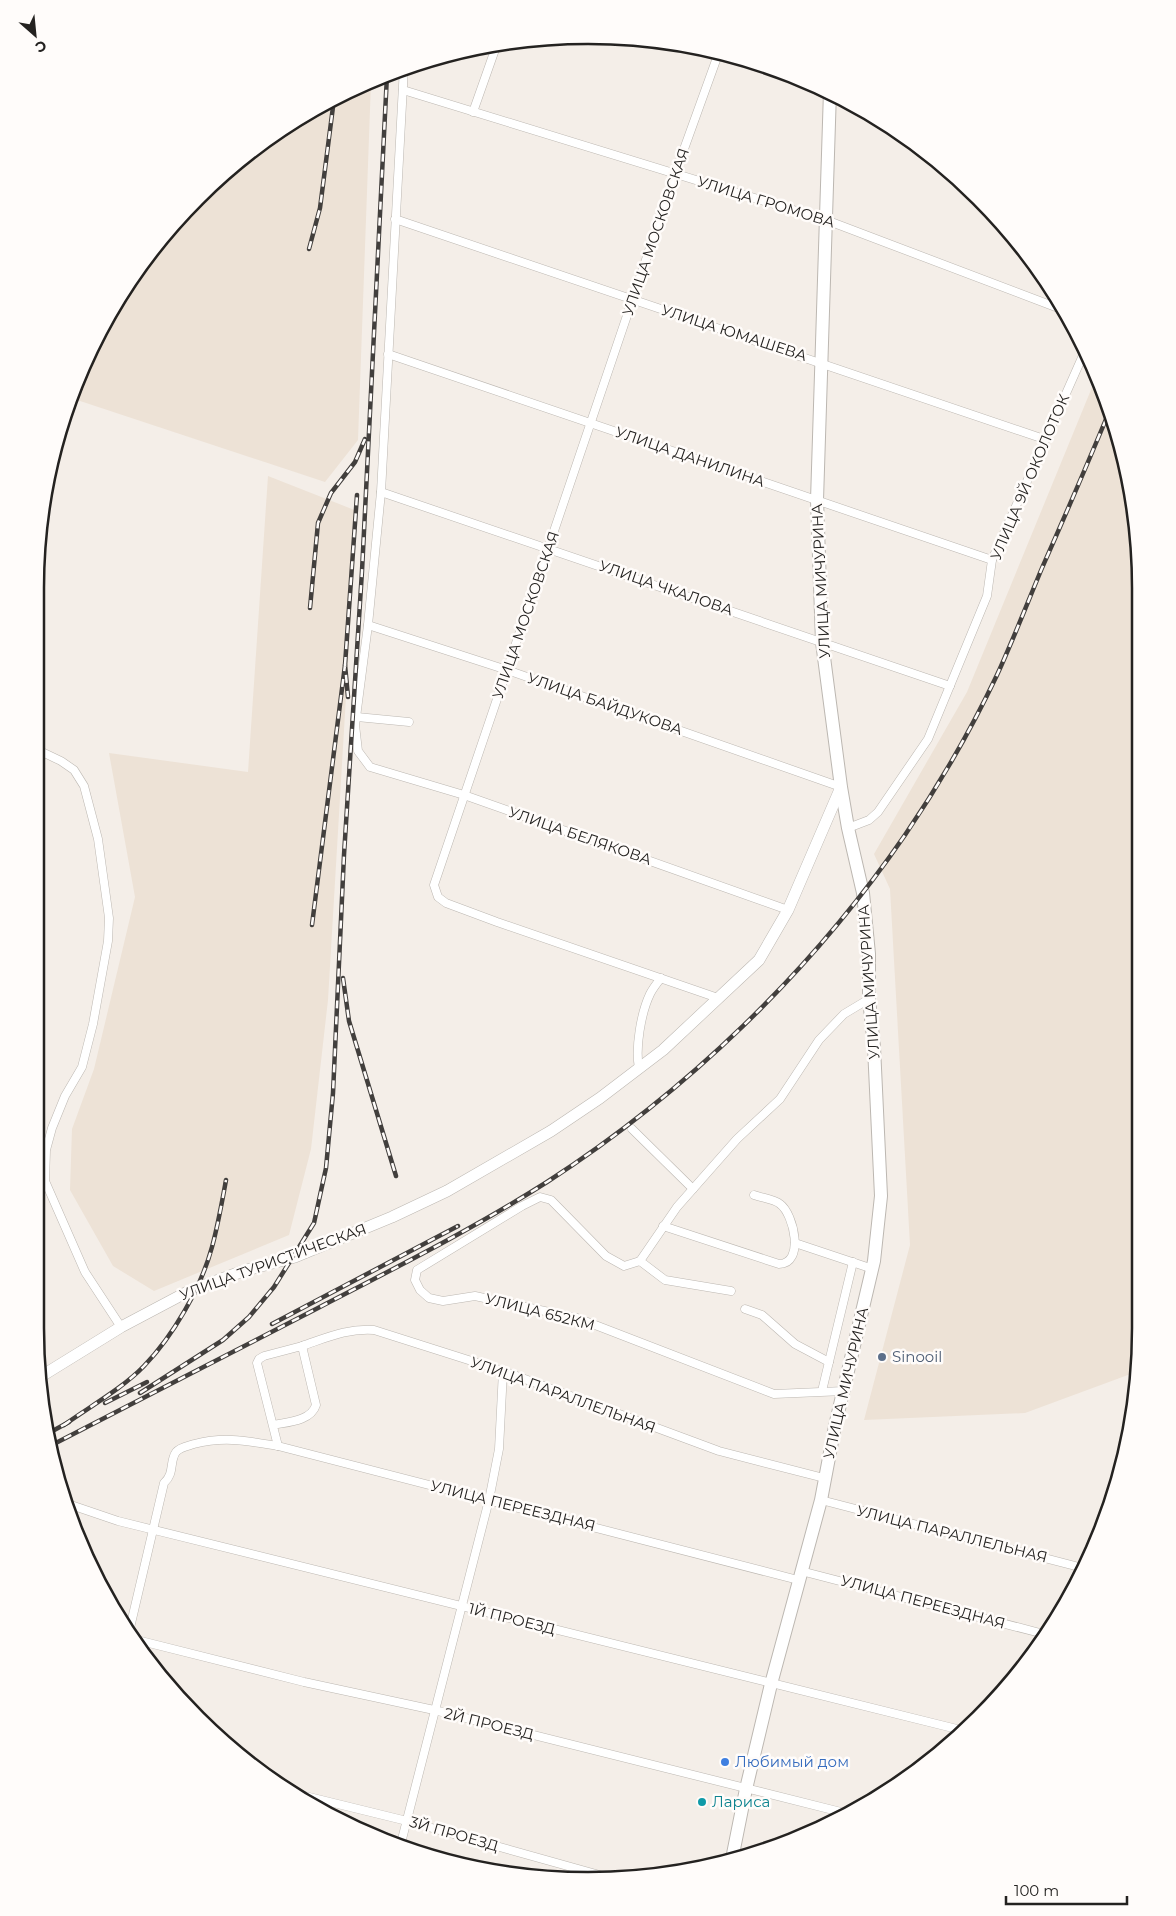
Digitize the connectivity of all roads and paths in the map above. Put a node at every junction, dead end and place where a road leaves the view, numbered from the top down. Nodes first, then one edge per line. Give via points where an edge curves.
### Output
1 (493, 52) edge
2 (716, 59) edge
3 (404, 76) edge
4 (403, 90) junction
5 (830, 100) edge
6 (473, 112) junction
7 (675, 174) junction
8 (395, 219) junction
9 (826, 220) junction
10 (633, 300) junction
11 (1052, 305) edge
12 (388, 354) junction
13 (1081, 359) edge
14 (821, 362) junction
15 (592, 423) junction
16 (1044, 439) junction
17 (381, 492) junction
18 (817, 500) junction
19 (549, 548) junction
20 (992, 560) junction
21 (368, 626) junction
22 (822, 642) junction
23 (507, 670) junction
24 (950, 686) junction
25 (356, 717) junction
26 (409, 722) dead end
27 (44, 753) edge
28 (841, 787) junction
29 (464, 795) junction
30 (848, 828) junction
31 (788, 910) junction
32 (661, 978) junction
33 (718, 998) junction
34 (869, 1000) junction
35 (639, 1068) junction
36 (632, 1129) dead end
37 (44, 1164) edge
38 (44, 1181) edge
39 (693, 1189) junction
40 (754, 1195) dead end
41 (662, 1226) junction
42 (795, 1243) junction
43 (640, 1261) junction
44 (853, 1262) junction
45 (872, 1269) junction
46 (731, 1291) dead end
47 (745, 1310) dead end
48 (121, 1327) junction
49 (302, 1346) junction
50 (829, 1362) junction
51 (503, 1371) junction
52 (46, 1373) edge
53 (844, 1390) junction
54 (822, 1391) junction
55 (273, 1425) junction
56 (278, 1446) junction
57 (824, 1478) junction
58 (489, 1500) junction
59 (821, 1500) junction
60 (74, 1506) edge
61 (152, 1530) junction
62 (1077, 1566) edge
63 (800, 1575) junction
64 (463, 1607) junction
65 (131, 1623) edge
66 (1039, 1633) edge
67 (143, 1642) edge
68 (771, 1684) junction
69 (434, 1710) junction
70 (956, 1729) edge
71 (746, 1789) junction
72 (313, 1797) edge
73 (839, 1811) edge
74 (407, 1821) junction
75 (402, 1839) edge
76 (733, 1853) edge
77 (589, 1872) edge

1 - 6 street
2 - 7 street, УЛИЦА МОСКОВСКАЯ
3 - 4 street
4 - 6 street, УЛИЦА ГРОМОВА
4 - 8 street
5 - 9 main road, УЛИЦА МИЧУРИНА
6 - 7 street, УЛИЦА ГРОМОВА
7 - 9 street, УЛИЦА ГРОМОВА
7 - 10 street, УЛИЦА МОСКОВСКАЯ
8 - 10 street, УЛИЦА ЮМАШЕВА
8 - 12 street
9 - 11 street, УЛИЦА ГРОМОВА
9 - 14 main road, УЛИЦА МИЧУРИНА
10 - 14 street, УЛИЦА ЮМАШЕВА
10 - 15 street, УЛИЦА МОСКОВСКАЯ
12 - 15 street, УЛИЦА ДАНИЛИНА
12 - 17 street
13 - 16 street, УЛИЦА 9Й ОКОЛОТОК
14 - 16 street, УЛИЦА ЮМАШЕВА
14 - 18 main road, УЛИЦА МИЧУРИНА
15 - 18 street, УЛИЦА ДАНИЛИНА
15 - 19 street, УЛИЦА МОСКОВСКАЯ
16 - 20 street, УЛИЦА 9Й ОКОЛОТОК
17 - 19 street, УЛИЦА ЧКАЛОВА
17 - 21 street
18 - 20 street, УЛИЦА ДАНИЛИНА
18 - 22 main road, УЛИЦА МИЧУРИНА
19 - 22 street, УЛИЦА ЧКАЛОВА
19 - 23 street, УЛИЦА МОСКОВСКАЯ
20 - 24 street, УЛИЦА 9Й ОКОЛОТОК via 987,596
21 - 23 street, УЛИЦА БАЙДУКОВА
21 - 25 street
22 - 24 street, УЛИЦА ЧКАЛОВА
22 - 28 main road, УЛИЦА МИЧУРИНА
23 - 28 street, УЛИЦА БАЙДУКОВА
23 - 29 street, УЛИЦА МОСКОВСКАЯ
24 - 30 street, УЛИЦА 9Й ОКОЛОТОК via 928,739 878,812 869,820
25 - 26 street
25 - 29 street, УЛИЦА БЕЛЯКОВА via 358,751 370,767
27 - 37 street via 74,770 84,786 98,839 109,918 93,1024 82,1067 52,1128
28 - 30 main road, УЛИЦА МИЧУРИНА
28 - 31 street, УЛИЦА ТУРИСТИЧЕСКАЯ
29 - 31 street, УЛИЦА БЕЛЯКОВА
29 - 32 street, УЛИЦА МОСКОВСКАЯ via 434,885 438,896 446,903 497,922
30 - 34 main road, УЛИЦА МИЧУРИНА via 862,893 870,954
31 - 33 street, УЛИЦА ТУРИСТИЧЕСКАЯ via 758,960
32 - 33 street, УЛИЦА МОСКОВСКАЯ
32 - 35 street via 649,996 638,1037
33 - 35 street, УЛИЦА ТУРИСТИЧЕСКАЯ
34 - 39 street via 844,1014 818,1040 780,1099 737,1139
34 - 45 main road, УЛИЦА МИЧУРИНА via 881,1186
35 - 48 street, УЛИЦА ТУРИСТИЧЕСКАЯ via 551,1131 447,1191 294,1257 189,1291
36 - 39 street
38 - 48 street via 85,1272
39 - 41 street
40 - 42 street via 779,1203 787,1211
41 - 42 street via 779,1264 791,1259
41 - 43 street
42 - 44 street
43 - 46 street via 665,1280
43 - 54 street, УЛИЦА 652КМ via 624,1266 606,1256 551,1200 540,1197 417,1270 416,1280 420,1290 429,1298 443,1301 475,1296 577,1318 774,1394
44 - 45 street
44 - 50 street
45 - 53 main road, УЛИЦА МИЧУРИНА
47 - 50 street via 762,1315 795,1344
48 - 52 street, УЛИЦА ТУРИСТИЧЕСКАЯ
49 - 51 street, УЛИЦА ПАРАЛЛЕЛЬНАЯ via 359,1329 374,1330
49 - 55 street via 316,1404 314,1410 308,1416
49 - 55 street, УЛИЦА ПАРАЛЛЕЛЬНАЯ via 264,1356 257,1363
50 - 54 street
51 - 57 street, УЛИЦА ПАРАЛЛЕЛЬНАЯ via 719,1451
51 - 58 street via 499,1449
53 - 54 street, УЛИЦА 652КМ
53 - 57 main road, УЛИЦА МИЧУРИНА
55 - 56 street
56 - 58 street, УЛИЦА ПЕРЕЕЗДНАЯ
56 - 61 street, УЛИЦА ПЕРЕЕЗДНАЯ via 226,1438 180,1448 170,1478 164,1483
57 - 59 main road, УЛИЦА МИЧУРИНА
58 - 63 street, УЛИЦА ПЕРЕЕЗДНАЯ
58 - 64 street
59 - 62 street, УЛИЦА ПАРАЛЛЕЛЬНАЯ
59 - 63 main road, УЛИЦА МИЧУРИНА
60 - 61 street, 1Й ПРОЕЗД
61 - 64 street, 1Й ПРОЕЗД
61 - 65 street
63 - 66 street, УЛИЦА ПЕРЕЕЗДНАЯ
63 - 68 main road, УЛИЦА МИЧУРИНА
64 - 68 street, 1Й ПРОЕЗД
64 - 69 street
67 - 69 street, 2Й ПРОЕЗД via 304,1682
68 - 70 street, 1Й ПРОЕЗД
68 - 71 main road, УЛИЦА МИЧУРИНА
69 - 71 street, 2Й ПРОЕЗД
69 - 74 street
71 - 73 street, 2Й ПРОЕЗД
71 - 76 main road, УЛИЦА МИЧУРИНА
72 - 74 street, 3Й ПРОЕЗД
74 - 75 street
74 - 77 street, 3Й ПРОЕЗД

